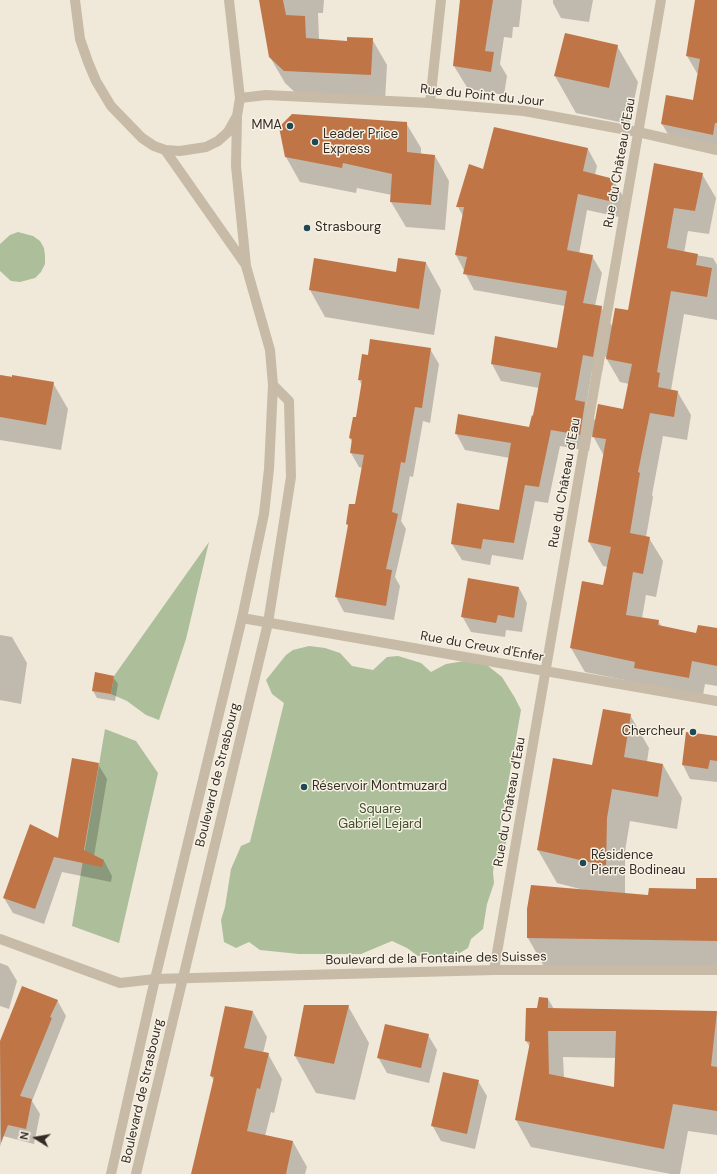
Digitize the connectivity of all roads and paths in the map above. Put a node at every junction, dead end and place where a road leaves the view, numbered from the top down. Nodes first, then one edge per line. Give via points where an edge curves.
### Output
1 (229, 0) edge
2 (441, 0) edge
3 (661, 0) edge
4 (74, 2) edge
5 (240, 98) junction
6 (430, 103) junction
7 (237, 116) junction
8 (638, 132) junction
9 (165, 150) junction
10 (717, 150) edge
11 (246, 266) junction
12 (273, 384) junction
13 (242, 618) junction
14 (268, 623) junction
15 (545, 671) junction
16 (717, 701) edge
17 (0, 939) edge
18 (494, 970) junction
19 (717, 970) edge
20 (183, 978) junction
21 (155, 979) junction
22 (110, 1174) edge
23 (136, 1174) edge

1 - 5 street
2 - 6 street
3 - 8 street, Rue du Château d'Eau
4 - 9 street via 80,38 88,62 111,106 142,138
5 - 6 street, Rue du Point du Jour via 266,95
5 - 7 street
6 - 8 street, Rue du Point du Jour via 524,111
7 - 9 street via 228,132 206,147 180,151
7 - 11 street via 236,166
8 - 10 street, Rue du Point du Jour
8 - 15 street, Rue du Château d'Eau
9 - 11 street
11 - 12 street, Boulevard de Strasbourg via 270,350
12 - 13 street, Boulevard de Strasbourg via 264,514
12 - 14 street, Boulevard de Strasbourg via 289,401 291,477
13 - 14 street, Rue du Creux d'Enfer
13 - 21 street, Boulevard de Strasbourg
14 - 15 street, Rue du Creux d'Enfer
14 - 20 street, Boulevard de Strasbourg
15 - 16 street, Rue du Creux d'Enfer
15 - 18 street, Rue du Château d'Eau
17 - 21 street, Boulevard de la Fontaine des Suisses via 120,983
18 - 19 street, Boulevard de la Fontaine des Suisses
18 - 20 street, Boulevard de la Fontaine des Suisses
20 - 21 street, Boulevard de la Fontaine des Suisses
20 - 23 street, Boulevard de Strasbourg
21 - 22 street, Boulevard de Strasbourg

